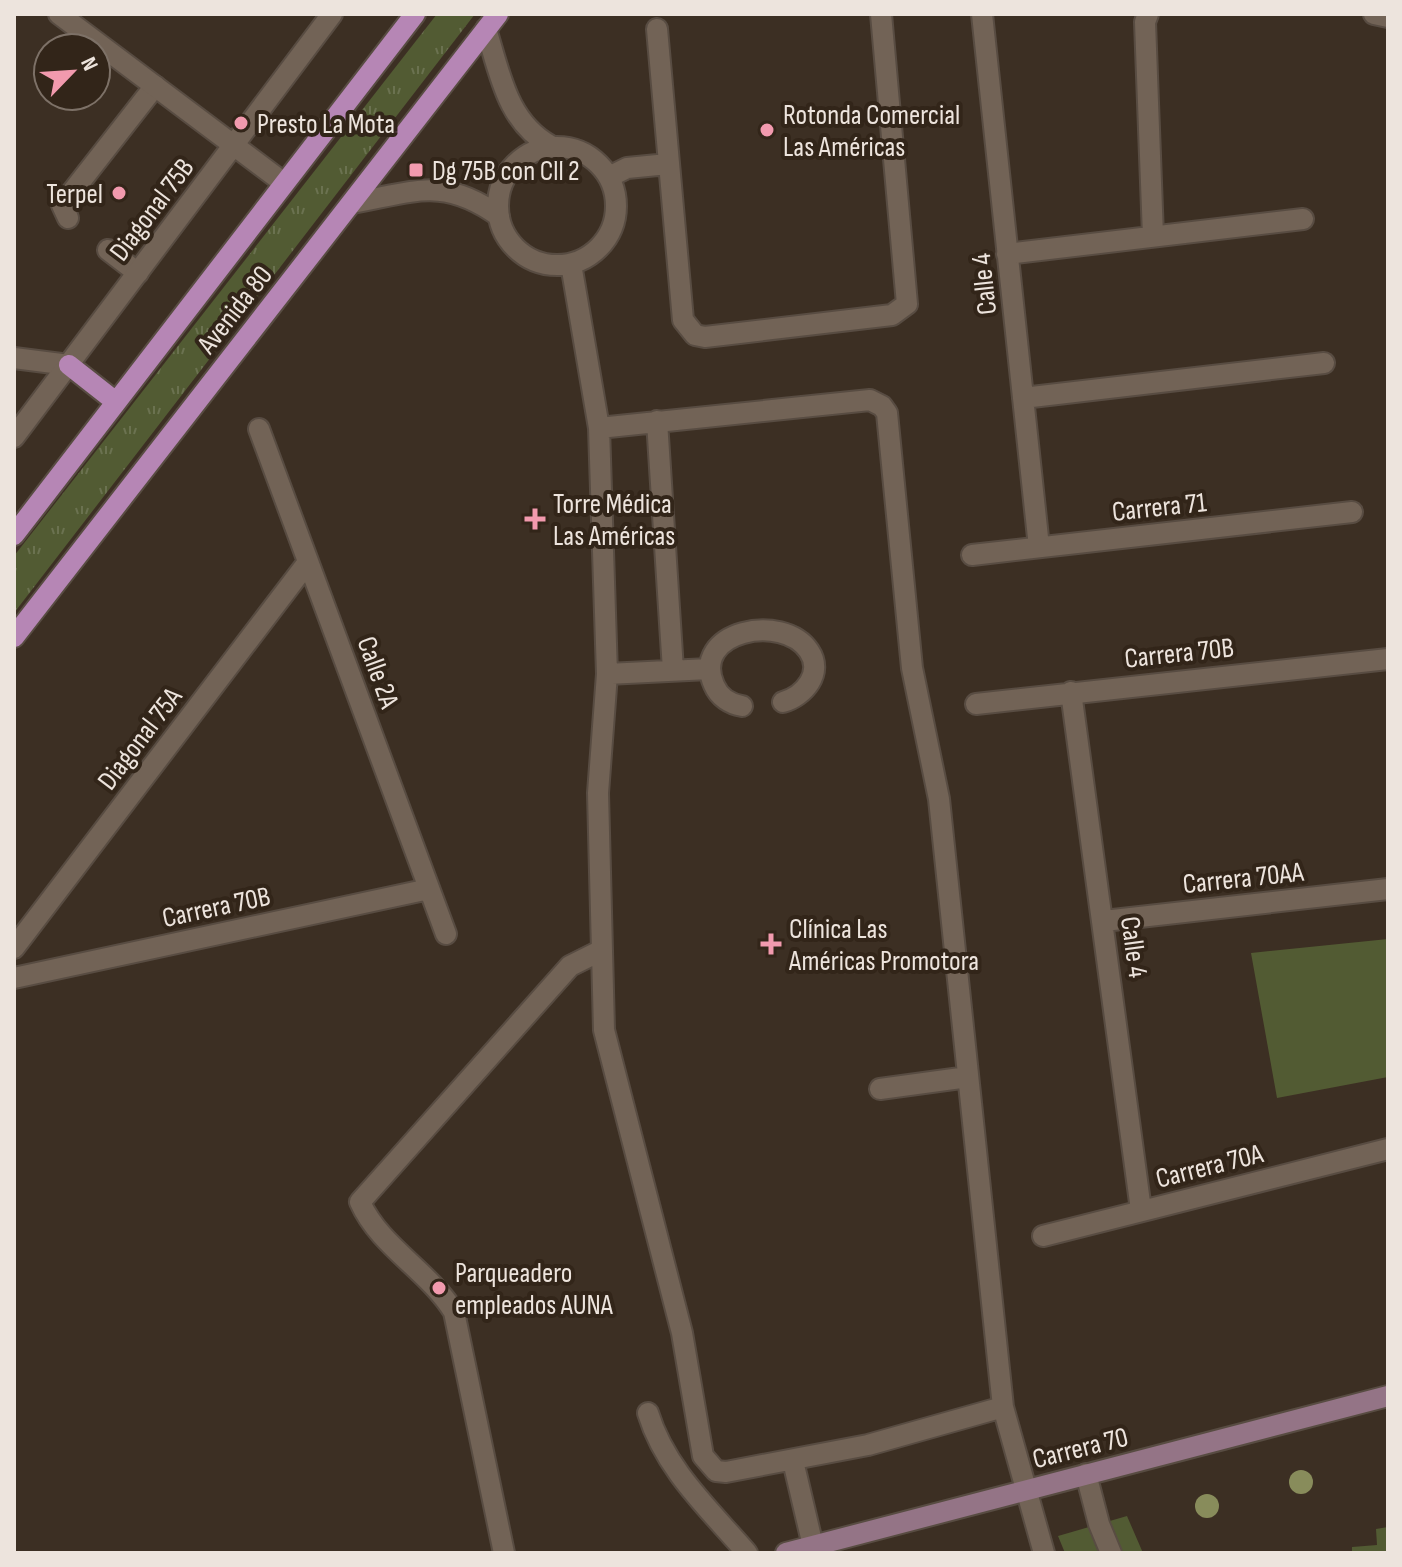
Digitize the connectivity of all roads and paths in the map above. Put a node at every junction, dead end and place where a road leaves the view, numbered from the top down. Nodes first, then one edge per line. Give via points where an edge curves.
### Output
1 (59, 14) edge
2 (332, 14) edge
3 (415, 14) edge
4 (881, 14) edge
5 (982, 14) edge
6 (1148, 14) edge
7 (1374, 14) edge
8 (1388, 17) edge
9 (492, 22) edge
10 (657, 29) dead end
11 (155, 86) junction
12 (233, 146) junction
13 (551, 146) junction
14 (668, 164) junction
15 (609, 177) junction
16 (284, 183) junction
17 (352, 203) junction
18 (499, 216) junction
19 (68, 218) dead end
20 (1303, 219) dead end
21 (1153, 236) junction
22 (108, 250) dead end
23 (1007, 254) junction
24 (571, 264) junction
25 (138, 273) junction
26 (14, 358) edge
27 (1324, 363) dead end
28 (69, 365) junction
29 (1023, 398) junction
30 (116, 402) junction
31 (657, 421) junction
32 (599, 428) junction
33 (259, 429) dead end
34 (14, 437) edge
35 (1352, 512) dead end
36 (14, 535) edge
37 (1039, 547) junction
38 (972, 555) dead end
39 (308, 562) junction
40 (14, 637) edge
41 (1388, 659) edge
42 (709, 669) junction
43 (673, 670) junction
44 (607, 674) junction
45 (1071, 692) junction
46 (783, 702) dead end
47 (976, 704) dead end
48 (742, 706) dead end
49 (429, 889) junction
50 (1388, 889) edge
51 (1104, 921) junction
52 (446, 934) dead end
53 (14, 948) edge
54 (600, 951) junction
55 (14, 978) edge
56 (968, 1077) junction
57 (880, 1089) dead end
58 (1388, 1149) edge
59 (1141, 1210) junction
60 (1043, 1236) dead end
61 (1388, 1396) edge
62 (1003, 1407) junction
63 (648, 1413) dead end
64 (793, 1461) junction
65 (1086, 1474) junction
66 (1025, 1490) junction
67 (813, 1546) junction
68 (504, 1553) edge
69 (747, 1553) edge
70 (786, 1553) edge
71 (1044, 1553) edge
72 (1111, 1553) edge

1 - 11 street
2 - 12 street, Diagonal 75B
3 - 16 main road, Avenida 80
4 - 14 street via 909,294 901,311 695,335 683,320
5 - 23 street, Calle 4
6 - 21 street
7 - 8 street
9 - 13 street via 514,111 536,138
9 - 17 main road, Avenida 80
10 - 14 street
11 - 12 street
11 - 19 street via 62,205
12 - 16 street
12 - 25 street, Diagonal 75B
13 - 15 street via 585,153
13 - 18 street via 521,158 510,170 498,200
14 - 15 street via 627,168
15 - 24 street via 617,203 612,230 596,252
16 - 30 main road, Avenida 80
17 - 18 street via 445,189 474,199
17 - 40 main road, Avenida 80
18 - 24 street via 504,232 525,256 539,263
20 - 21 street
21 - 23 street
22 - 25 street
23 - 29 street, Calle 4
24 - 32 street
25 - 28 street, Diagonal 75B
26 - 28 street
27 - 29 street
28 - 30 main road
28 - 34 street, Diagonal 75B
29 - 37 street, Calle 4
30 - 36 main road, Avenida 80
31 - 32 street
31 - 43 street
31 - 56 street via 870,400 887,413 912,668 939,799
32 - 44 street
33 - 39 street, Calle 2A
35 - 37 street, Carrera 71
37 - 38 street, Carrera 71
39 - 49 street, Calle 2A
39 - 53 street, Diagonal 75A
41 - 45 street, Carrera 70B
42 - 43 street
42 - 46 street via 720,644 742,633 779,631 794,637 810,651 814,670 803,693
42 - 48 street via 723,698
43 - 44 street
44 - 54 street via 598,793
45 - 47 street, Carrera 70B
45 - 51 street, Calle 4
49 - 52 street, Calle 2A
49 - 55 street, Carrera 70B
50 - 51 street, Carrera 70AA
51 - 59 street, Calle 4
54 - 64 street via 609,1058 682,1333 703,1456 716,1471 726,1472
54 - 68 street via 570,966 360,1202 369,1224 443,1294 454,1312
56 - 57 street
56 - 62 street
58 - 59 street, Carrera 70A
59 - 60 street, Carrera 70A
61 - 65 main road, Carrera 70
62 - 64 street
62 - 66 street
63 - 69 street via 674,1469
64 - 67 street
65 - 66 main road, Carrera 70
65 - 72 street
66 - 67 main road, Carrera 70
66 - 71 street
67 - 70 main road, Carrera 70

